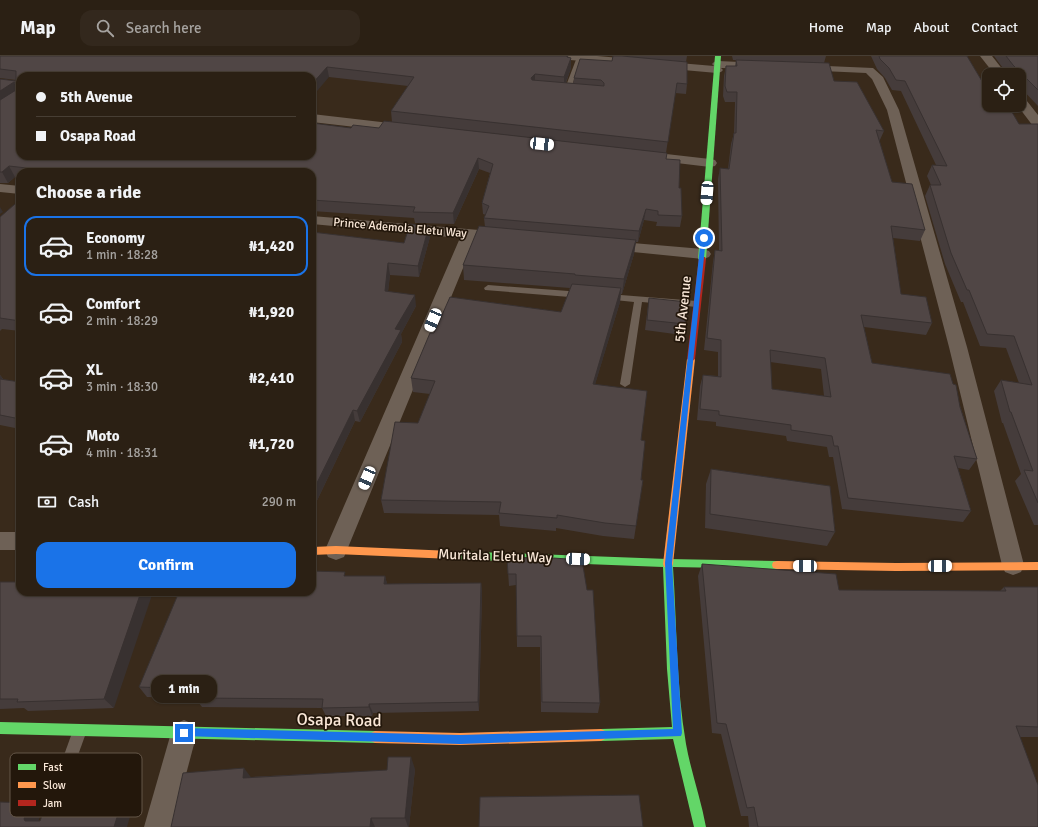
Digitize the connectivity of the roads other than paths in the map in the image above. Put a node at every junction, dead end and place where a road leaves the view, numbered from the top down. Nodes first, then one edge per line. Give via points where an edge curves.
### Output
1 (559, 56) edge
2 (986, 56) edge
3 (579, 58) junction
4 (718, 63) edge
5 (776, 67) edge
6 (791, 68) edge
7 (995, 68) edge
8 (567, 91) edge
9 (1026, 102) edge
10 (316, 118) edge
11 (1038, 123) edge
12 (421, 130) edge
13 (624, 153) edge
14 (710, 163) junction
15 (0, 188) edge
16 (16, 190) edge
17 (316, 220) edge
18 (469, 234) junction
19 (516, 238) edge
20 (594, 244) edge
21 (703, 254) junction
22 (488, 288) dead end
23 (638, 300) junction
24 (697, 304) junction
25 (624, 384) dead end
26 (336, 550) junction
27 (316, 551) edge
28 (668, 563) junction
29 (1013, 565) junction
30 (1038, 566) edge
31 (0, 728) edge
32 (80, 730) junction
33 (184, 733) junction
34 (678, 733) junction
35 (72, 753) edge
36 (49, 817) edge
37 (45, 827) edge
38 (158, 827) edge
39 (700, 827) edge

1 - 3 street
2 - 7 street
3 - 4 street
3 - 8 lane
4 - 5 street
4 - 14 street, 5th Avenue
6 - 29 street via 869,70 877,77 893,110 958,347
9 - 11 street
10 - 12 street
13 - 14 street
14 - 21 street, 5th Avenue
15 - 16 street
17 - 18 street, Prince Ademola Eletu Way
18 - 19 street, Prince Ademola Eletu Way
18 - 26 street
20 - 21 street
21 - 24 street, 5th Avenue
22 - 23 lane
23 - 24 lane
23 - 25 lane
24 - 28 street, 5th Avenue
26 - 27 street, Muritala Eletu Way
26 - 28 street, Muritala Eletu Way
28 - 29 street, Muritala Eletu Way via 896,567
28 - 34 street, 5th Avenue
29 - 30 street, Muritala Eletu Way
31 - 32 street, Osapa Road
32 - 33 street, Osapa Road
32 - 35 lane
33 - 34 street, Osapa Road via 460,739
33 - 38 street
34 - 39 street, 5th Avenue
36 - 37 lane

